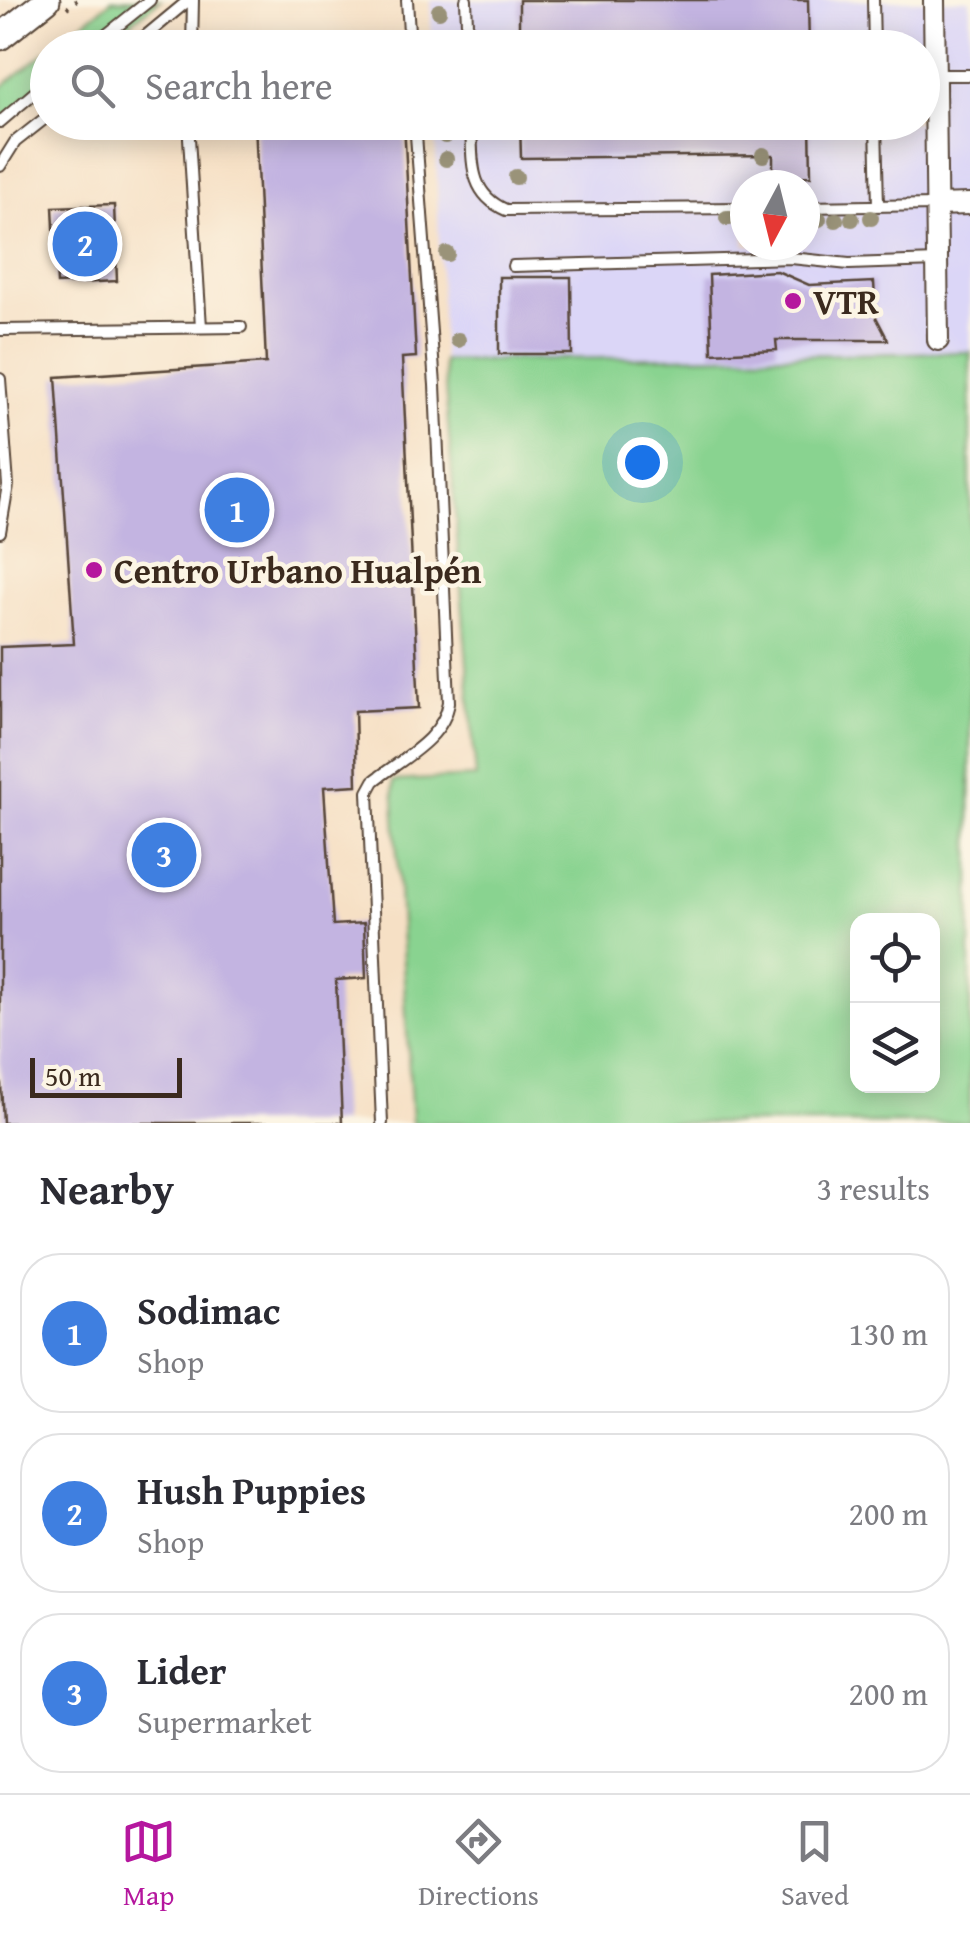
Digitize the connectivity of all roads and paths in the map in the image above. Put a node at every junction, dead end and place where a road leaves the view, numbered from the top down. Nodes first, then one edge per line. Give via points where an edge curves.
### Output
1 (46, 0) edge
2 (150, 0) edge
3 (191, 0) edge
4 (406, 0) edge
5 (466, 0) edge
6 (873, 0) edge
7 (934, 0) edge
8 (112, 30) edge
9 (154, 30) edge
10 (192, 30) edge
11 (408, 30) edge
12 (467, 30) edge
13 (874, 30) edge
14 (934, 30) edge
15 (0, 37) edge
16 (970, 75) edge
17 (940, 76) edge
18 (30, 96) edge
19 (0, 122) edge
20 (30, 130) edge
21 (189, 140) edge
22 (417, 140) edge
23 (473, 140) edge
24 (876, 140) edge
25 (935, 140) edge
26 (0, 166) edge
27 (970, 204) edge
28 (936, 205) junction
29 (878, 206) junction
30 (820, 207) edge
31 (730, 208) edge
32 (937, 261) junction
33 (513, 266) dead end
34 (201, 327) junction
35 (241, 327) dead end
36 (0, 330) edge
37 (938, 340) dead end
38 (0, 379) edge
39 (0, 532) edge
40 (382, 1123) edge

1 - 15 street
2 - 8 lane
3 - 9 lane
3 - 10 lane
4 - 11 lane
5 - 12 lane
6 - 13 lane
7 - 14 street
16 - 17 lane
18 - 19 lane
20 - 26 lane
21 - 34 lane
22 - 40 lane via 449,702 442,726 374,781 366,803
23 - 31 lane via 474,180 486,199 506,210
24 - 29 lane
25 - 28 street
27 - 28 street
28 - 29 lane
28 - 32 street
29 - 30 lane
32 - 33 lane
32 - 37 street
34 - 35 lane
34 - 36 lane
38 - 39 lane via 8,484

